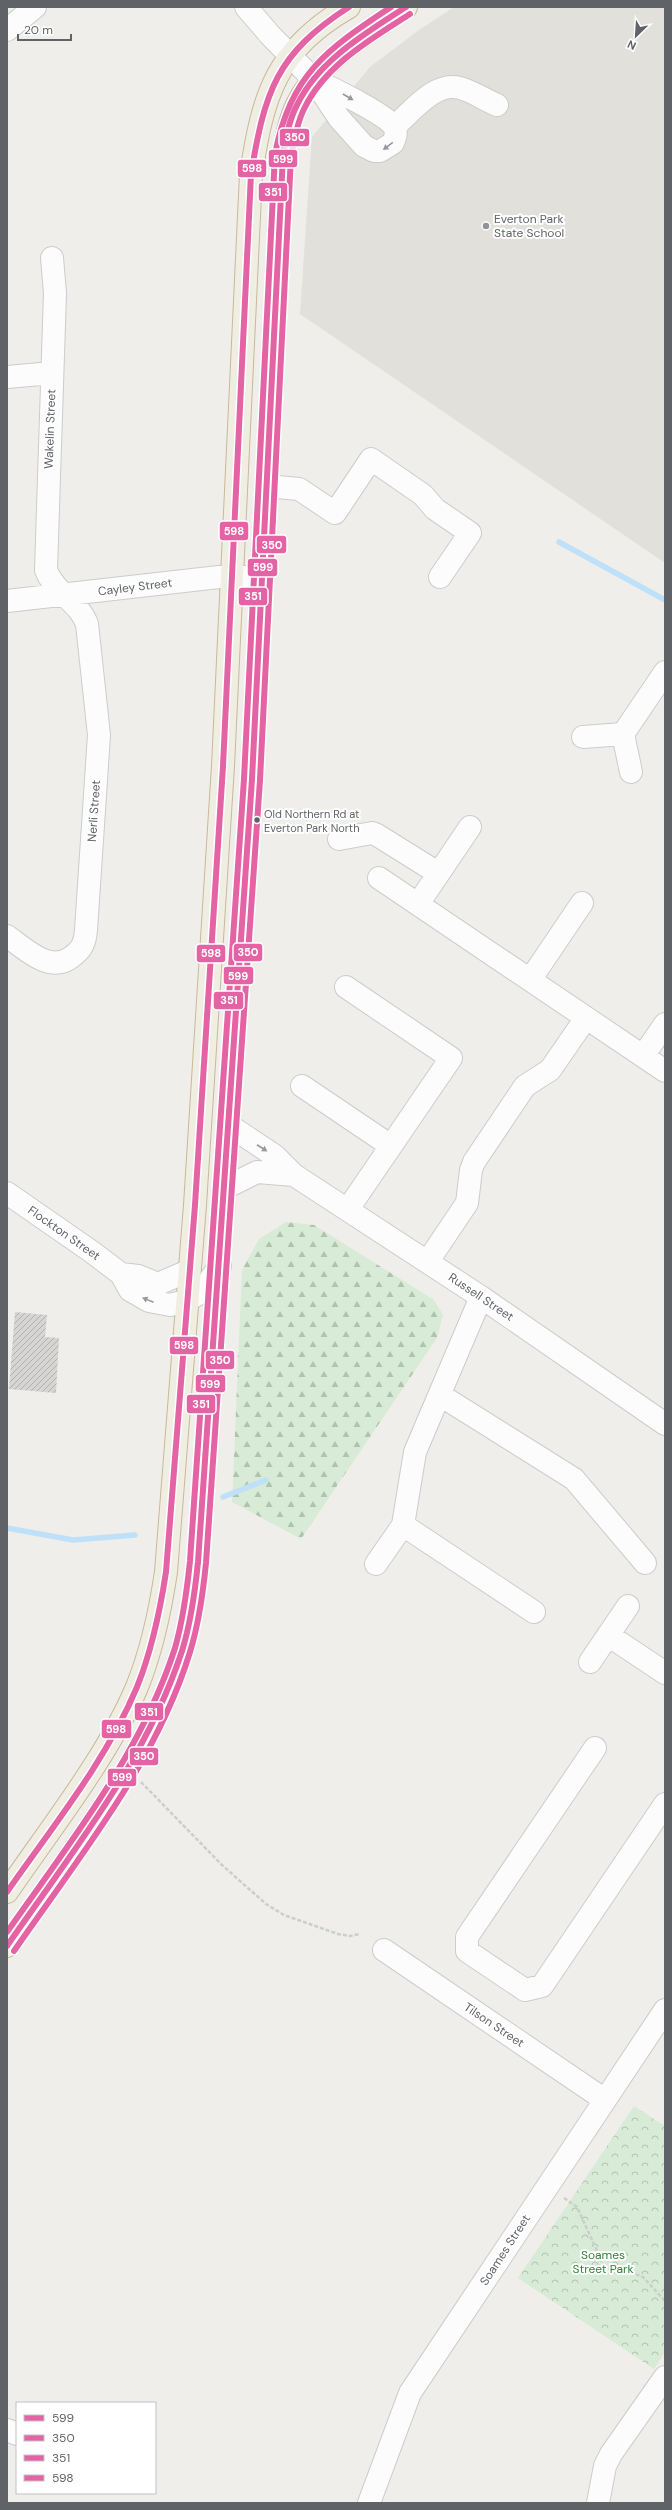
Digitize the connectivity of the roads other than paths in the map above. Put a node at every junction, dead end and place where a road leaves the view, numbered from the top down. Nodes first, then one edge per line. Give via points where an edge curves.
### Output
1 (35, 7) edge
2 (246, 7) edge
3 (349, 7) edge
4 (406, 7) edge
5 (7, 30) edge
6 (290, 54) junction
7 (313, 79) junction
8 (497, 105) dead end
9 (394, 127) junction
10 (52, 258) dead end
11 (52, 373) junction
12 (7, 377) edge
13 (267, 486) junction
14 (440, 576) dead end
15 (232, 577) junction
16 (263, 577) junction
17 (64, 595) junction
18 (7, 601) edge
19 (261, 631) junction
20 (230, 647) junction
21 (665, 672) edge
22 (623, 734) junction
23 (582, 737) dead end
24 (631, 772) dead end
25 (470, 827) dead end
26 (339, 839) dead end
27 (438, 873) junction
28 (379, 878) dead end
29 (418, 904) junction
30 (582, 904) dead end
31 (7, 936) edge
32 (530, 980) junction
33 (346, 987) dead end
34 (586, 1018) junction
35 (665, 1024) edge
36 (643, 1056) junction
37 (665, 1071) edge
38 (302, 1086) dead end
39 (230, 1126) junction
40 (391, 1146) junction
41 (294, 1175) junction
42 (225, 1188) junction
43 (7, 1193) edge
44 (348, 1209) junction
45 (428, 1261) junction
46 (220, 1266) junction
47 (188, 1271) junction
48 (121, 1274) junction
49 (481, 1297) junction
50 (186, 1301) junction
51 (440, 1395) junction
52 (665, 1424) edge
53 (402, 1525) junction
54 (645, 1563) dead end
55 (376, 1564) dead end
56 (628, 1606) dead end
57 (534, 1612) dead end
58 (608, 1635) junction
59 (590, 1662) dead end
60 (665, 1673) edge
61 (595, 1748) dead end
62 (665, 1804) edge
63 (7, 1892) edge
64 (9, 1938) edge
65 (384, 1950) dead end
66 (665, 2010) edge
67 (605, 2100) junction
68 (665, 2377) edge
69 (369, 2503) edge
70 (598, 2503) edge

1 - 5 street
2 - 6 street
3 - 6 highway via 313,30
4 - 7 highway via 348,48
6 - 7 street
6 - 15 highway via 272,83 260,120 251,174
7 -> 9 street via 384,117
9 -> 7 street via 396,138 389,147 380,151 368,149 339,118
7 - 13 highway via 294,112 283,155
8 - 9 street via 460,88 443,87
10 - 11 street, Wakelin Street via 55,293
11 - 12 street
11 - 17 street, Wakelin Street via 46,570 50,581
13 - 14 street via 299,489 335,513 371,459 423,495 435,509 470,533
13 - 16 highway
15 - 16 street, Cayley Street
15 - 17 street, Cayley Street
15 - 20 highway
16 - 19 highway
17 - 18 street, Cayley Street
17 - 31 street, Nerli Street via 82,614 87,624 98,721 85,939 82,948 76,954 60,963 52,963 43,960
19 - 20 highway via 246,633
19 - 39 highway
20 - 47 highway via 196,1182
21 - 22 street
22 - 23 street
22 - 24 street
25 - 27 street
26 - 27 street via 372,833
27 - 29 street
28 - 29 street
29 - 32 street
30 - 32 street
32 - 34 street
33 - 40 street via 451,1058
34 - 36 street
34 - 45 street via 550,1070 525,1086 474,1162 467,1203
35 - 36 street
36 - 37 street
38 - 40 street
39 -> 41 street, Russell Street via 275,1156
39 - 42 highway
40 - 44 street
41 - 42 street, Russell Street via 257,1172
41 - 44 street, Russell Street
42 - 46 highway
43 - 48 street, Flockton Street
44 - 45 street, Russell Street
45 - 49 street, Russell Street
46 - 50 street, Flockton Street via 200,1293
46 - 64 highway via 198,1562 190,1620 182,1651 162,1703 135,1756
47 - 48 street, Flockton Street via 158,1284 138,1276
47 - 50 highway
50 -> 48 street, Flockton Street via 170,1305 149,1302 130,1290
49 - 51 street
49 - 52 street, Russell Street
50 - 63 highway via 166,1572 154,1639 137,1687 114,1732
51 - 53 street via 415,1452
51 - 54 street via 574,1479
53 - 55 street
53 - 57 street
56 - 58 street
58 - 59 street
58 - 60 street
61 - 62 street via 467,1937 467,1951 525,1990 542,1986
65 - 67 street, Tilson Street
66 - 67 street, Soames Street
67 - 69 street, Soames Street via 410,2393
68 - 70 street via 611,2454 605,2466

